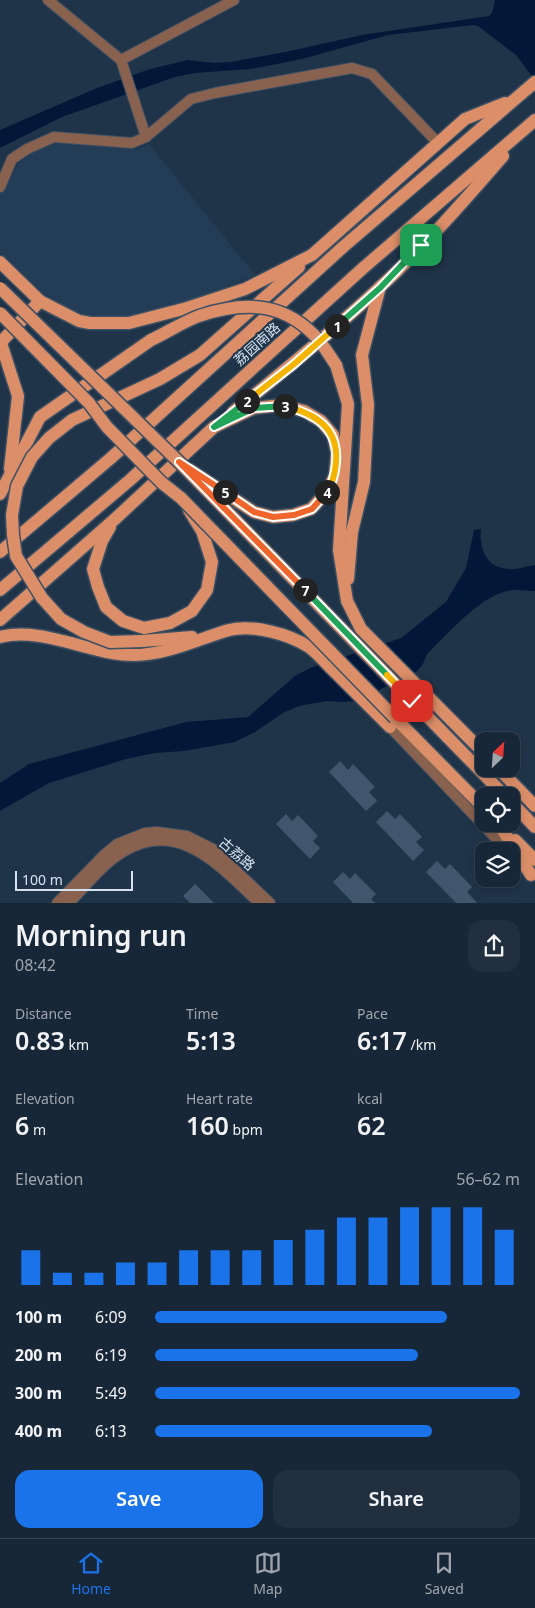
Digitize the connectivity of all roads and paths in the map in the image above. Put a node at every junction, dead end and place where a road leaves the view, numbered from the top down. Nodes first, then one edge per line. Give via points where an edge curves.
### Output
1 (48, 0) edge
2 (234, 0) edge
3 (121, 60) junction
4 (534, 83) edge
5 (516, 98) junction
6 (534, 121) edge
7 (146, 136) junction
8 (438, 143) junction
9 (0, 187) edge
10 (312, 255) junction
11 (0, 262) edge
12 (0, 288) edge
13 (380, 288) junction
14 (40, 301) junction
15 (0, 313) edge
16 (0, 341) edge
17 (214, 427) junction
18 (179, 462) junction
19 (9, 476) junction
20 (0, 494) edge
21 (181, 498) junction
22 (115, 519) junction
23 (0, 552) edge
24 (0, 590) edge
25 (347, 601) junction
26 (0, 620) edge
27 (212, 636) junction
28 (0, 638) edge
29 (392, 722) junction
30 (475, 744) edge
31 (508, 778) edge
32 (496, 787) edge
33 (475, 800) edge
34 (535, 806) edge
35 (520, 811) edge
36 (535, 826) edge
37 (504, 832) edge
38 (507, 832) edge
39 (500, 842) edge
40 (535, 860) edge
41 (520, 864) edge
42 (533, 877) edge
43 (58, 903) edge
44 (69, 903) edge
45 (259, 903) edge
46 (270, 903) edge

1 - 3 street
2 - 3 street
3 - 7 street
4 - 5 main road, 荔园南路
5 - 8 main road via 464,119
5 - 23 main road, 荔园南路
6 - 13 main road via 463,202
6 - 24 main road, 荔园南路 via 362,269 130,480
7 - 8 street via 191,99 352,68 372,74
7 - 9 street via 132,144 54,136 12,159
8 - 10 main road
10 - 14 main road via 246,289 128,323 79,321
10 - 27 main road, bridge via 200,355 160,379 72,420 49,438 32,457 17,486 12,515 16,556 42,598 61,619 110,642
11 - 14 main road
12 - 18 main road, bridge
13 - 17 main road via 293,365
13 - 25 main road via 362,355 368,405 364,482 352,532
14 - 16 main road
15 - 21 main road, bridge via 89,404 107,427
16 - 19 main road via 18,396
17 - 18 main road, bridge via 254,408 282,405 304,411 321,421 333,435 337,453 335,475 328,491 312,509 273,517 254,512
17 - 22 main road
18 - 32 main road, bridge
19 - 20 main road
19 - 25 main road, bridge via 40,418 151,340 198,317 243,306 268,308 289,315 314,334 336,365 348,404 339,550
21 - 22 main road, bridge via 202,531 212,562 207,590 192,611 170,623 144,628 122,621 106,607 93,569 102,541
21 - 29 main road, bridge
22 - 26 main road
25 - 30 main road via 361,629
27 - 28 main road via 163,652 134,655 95,651 30,634
27 - 29 main road via 232,630 261,630 286,636 309,647
29 - 33 main road
29 - 39 street
31 - 34 main road
35 - 36 main road
37 - 42 main road
38 - 40 main road
41 - 42 street
43 - 46 street, 古荔路 via 117,844 157,832 187,836 213,849
44 - 45 street, 古荔路 via 123,852 139,844 160,842 183,844 204,854

